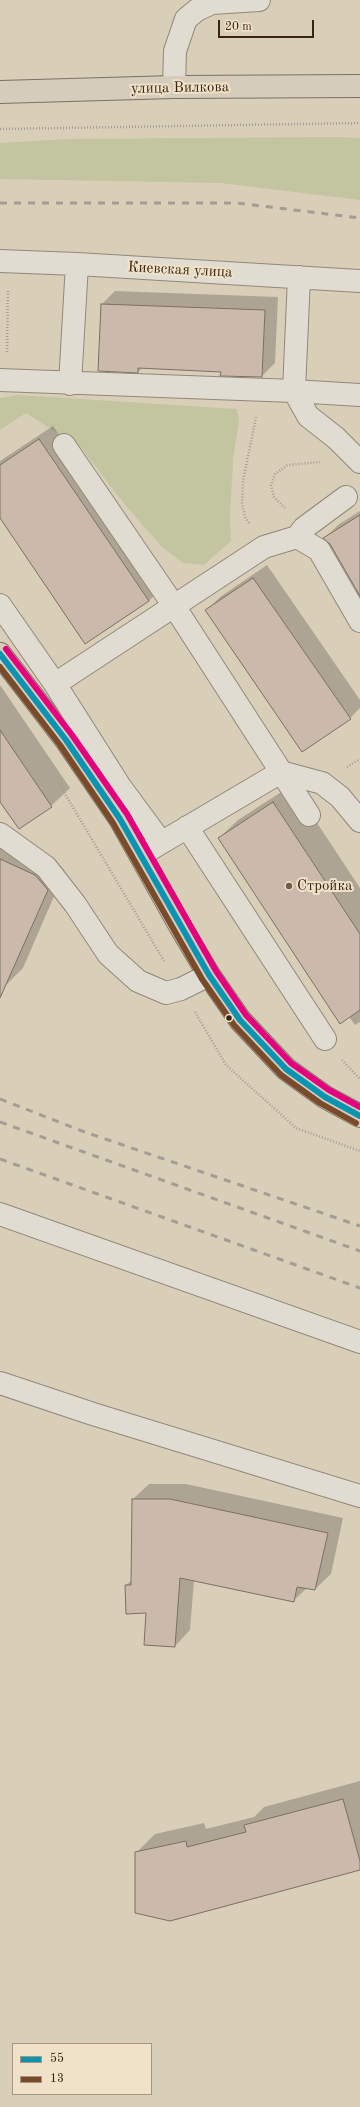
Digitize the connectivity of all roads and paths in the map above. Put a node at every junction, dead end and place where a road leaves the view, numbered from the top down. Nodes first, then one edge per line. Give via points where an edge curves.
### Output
1 (259, 0) edge
2 (360, 86) edge
3 (174, 87) junction
4 (0, 92) edge
5 (360, 123) edge
6 (0, 128) edge
7 (0, 261) edge
8 (77, 264) junction
9 (299, 277) junction
10 (360, 281) edge
11 (4, 286) dead end
12 (3, 380) edge
13 (70, 384) junction
14 (264, 390) junction
15 (294, 391) junction
16 (360, 395) edge
17 (64, 445) dead end
18 (352, 446) edge
19 (321, 462) dead end
20 (360, 462) edge
21 (346, 497) dead end
22 (301, 532) junction
23 (264, 547) junction
24 (0, 605) edge
25 (174, 606) junction
26 (360, 621) edge
27 (0, 654) edge
28 (55, 684) junction
29 (281, 772) junction
30 (309, 815) dead end
31 (360, 821) edge
32 (187, 827) junction
33 (0, 834) edge
34 (161, 842) junction
35 (140, 856) junction
36 (209, 975) junction
37 (326, 1039) dead end
38 (350, 1071) dead end
39 (360, 1079) edge
40 (360, 1116) edge
41 (0, 1214) edge
42 (360, 1342) edge
43 (0, 1383) edge
44 (360, 1496) edge

1 - 3 street via 212,3 186,19 175,51
2 - 3 main road, улица Вилкова
3 - 4 main road, улица Вилкова
5 - 6 path
7 - 8 street, Киевская улица
8 - 9 street, Киевская улица
8 - 13 street
9 - 10 street, Киевская улица
9 - 15 street
11 - 12 path via 9,291
12 - 13 street
13 - 14 street
14 - 15 street
14 - 23 path via 252,430 242,503 245,517
15 - 16 street
15 - 18 street via 308,416
17 - 25 street
18 - 20 street
19 - 22 path via 288,465 275,474 271,485 274,497
21 - 22 street
22 - 23 street
22 - 26 street via 319,550
23 - 25 street
24 - 28 street
25 - 28 street
25 - 29 street
27 - 35 main road via 66,740 120,819
28 - 34 street via 119,785
29 - 30 street
29 - 31 street via 322,784 340,797
29 - 32 street
32 - 34 street
32 - 37 street
33 - 36 street via 46,867 108,954 138,982 166,993 181,989
34 - 35 street
35 - 36 main road
36 - 40 main road via 240,1020 286,1070 325,1097
38 - 39 path
41 - 42 street
43 - 44 street

